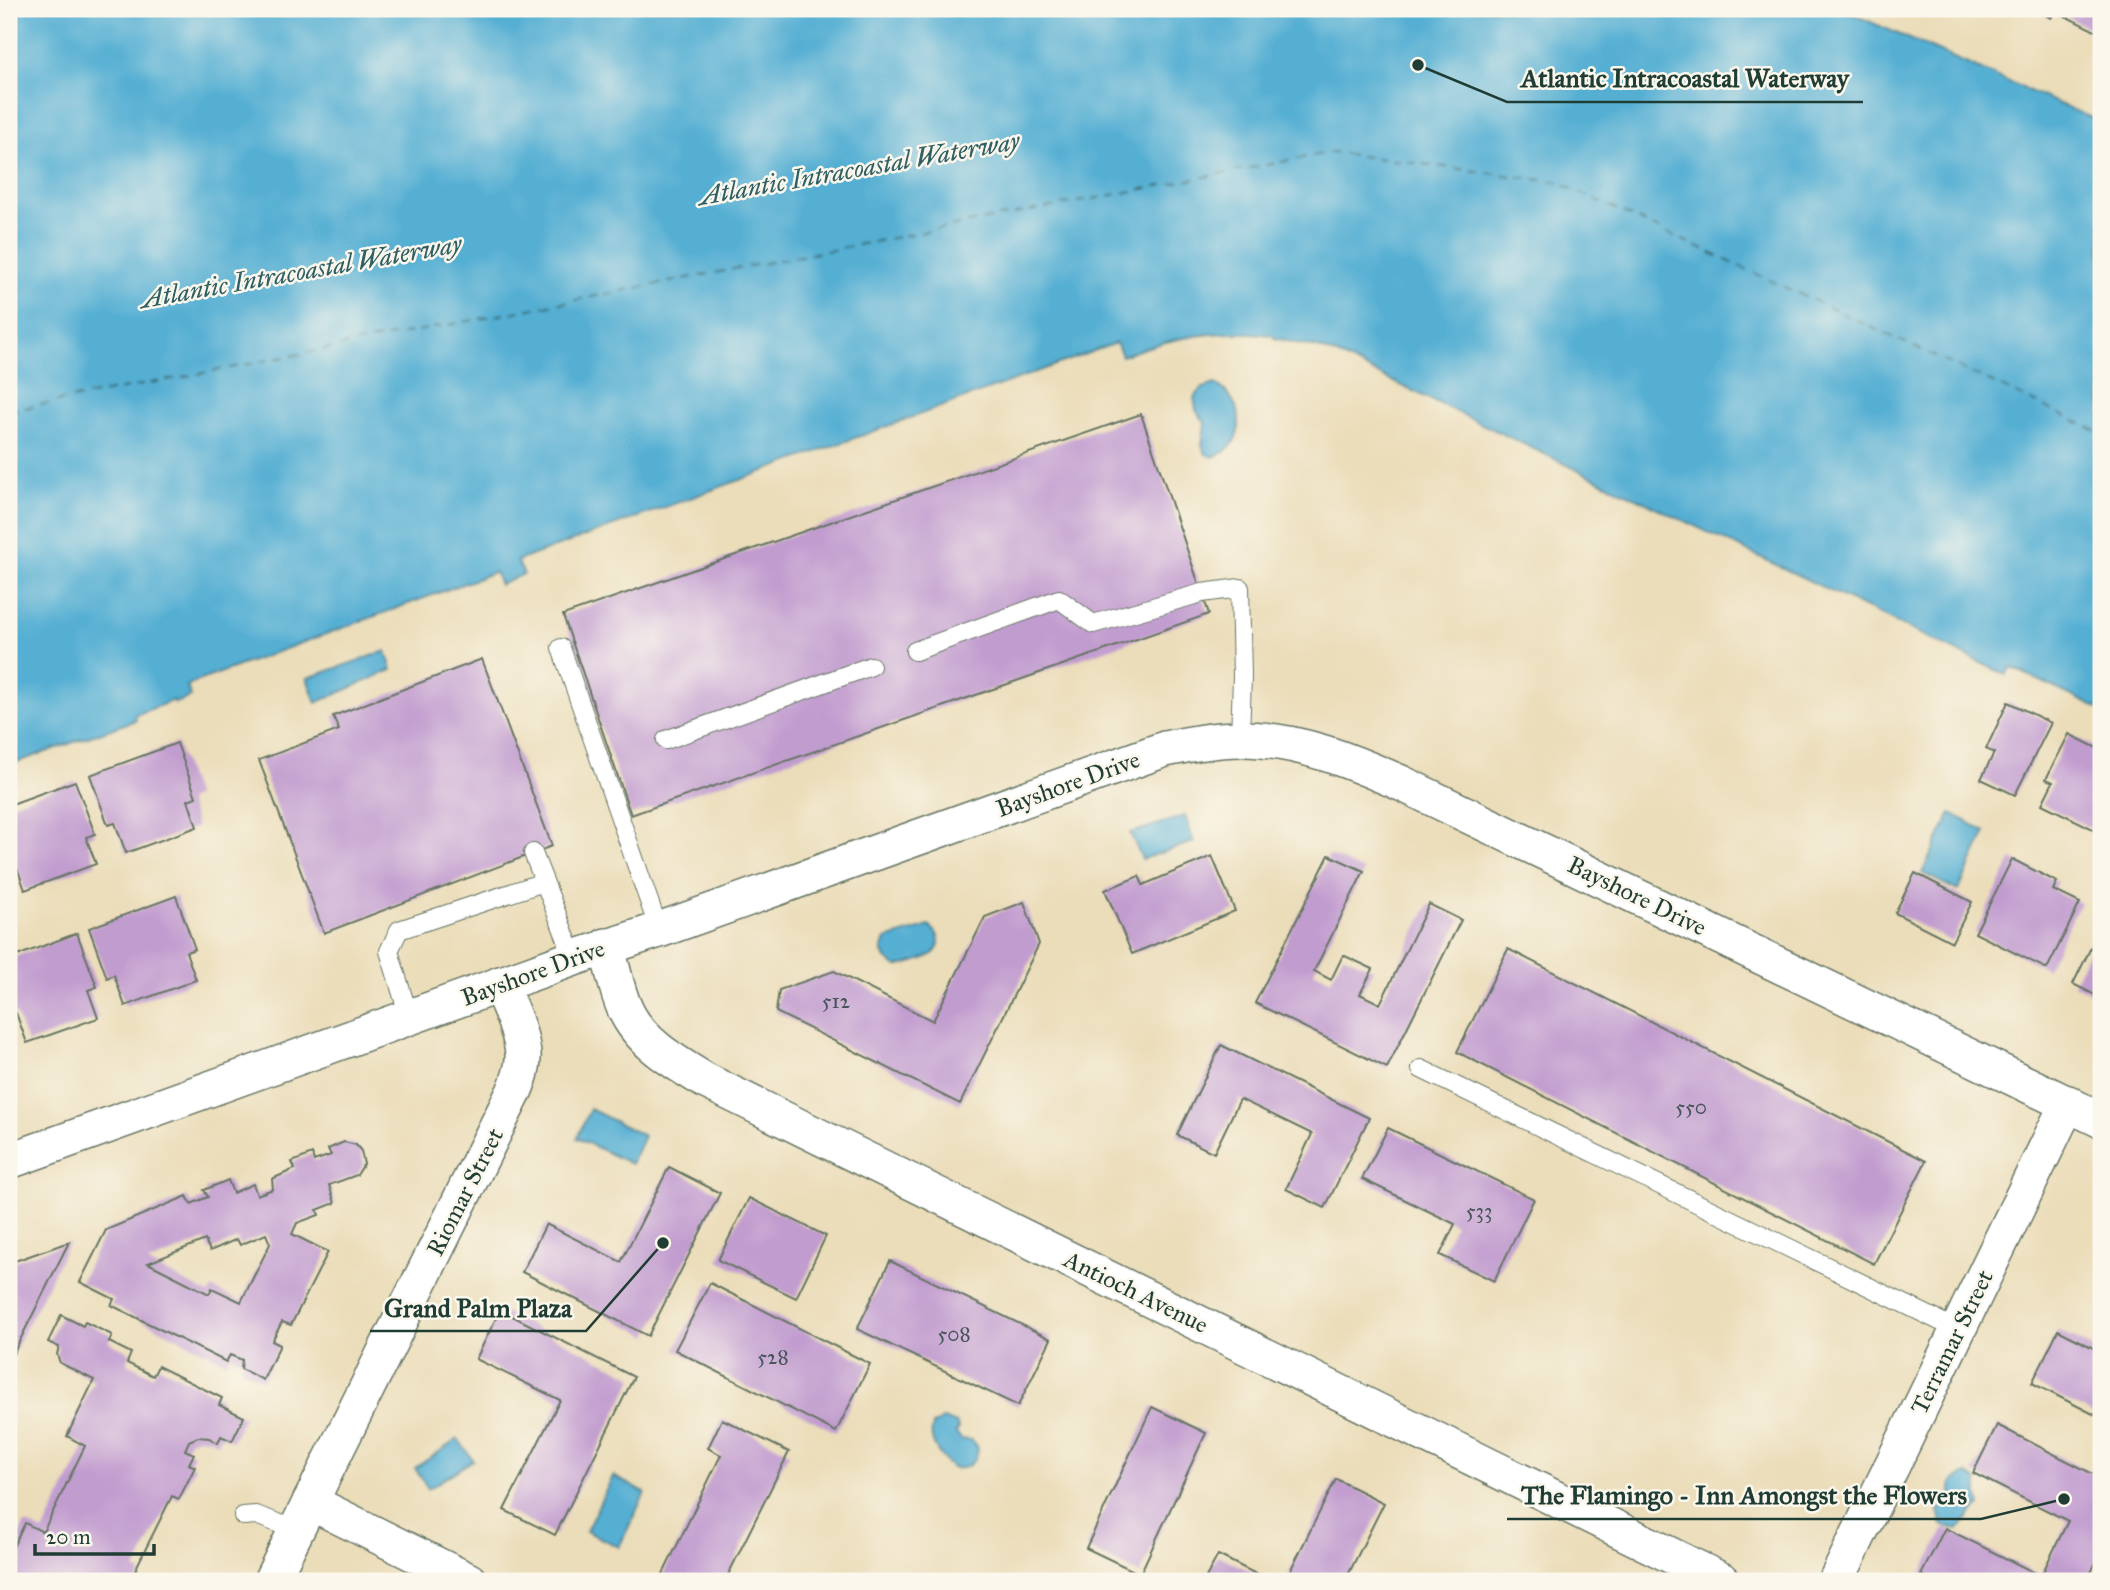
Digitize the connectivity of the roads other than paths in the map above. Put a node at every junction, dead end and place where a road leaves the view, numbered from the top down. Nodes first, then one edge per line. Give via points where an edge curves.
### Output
1 (561, 648) dead end
2 (915, 651) dead end
3 (871, 666) dead end
4 (1240, 739) junction
5 (666, 740) dead end
6 (533, 853) dead end
7 (544, 882) junction
8 (659, 930) junction
9 (606, 946) junction
10 (574, 958) junction
11 (500, 984) junction
12 (409, 1017) junction
13 (1421, 1069) dead end
14 (2068, 1103) junction
15 (2101, 1120) edge
16 (9, 1161) edge
17 (1958, 1330) junction
18 (243, 1516) dead end
19 (303, 1516) junction
20 (271, 1581) edge
21 (469, 1581) edge
22 (1723, 1581) edge
23 (1836, 1581) edge

1 - 8 lane
2 - 4 lane via 1059,599 1093,624 1202,593 1240,588
3 - 5 lane
4 - 8 street, Bayshore Drive via 1165,750
4 - 14 street, Bayshore Drive via 1319,751 1402,783
6 - 7 lane
7 - 10 lane
7 - 12 lane via 399,930 389,951
8 - 9 street, Bayshore Drive
9 - 10 street, Bayshore Drive
9 - 22 street, Antioch Avenue via 625,1010 639,1030 658,1049 706,1080
10 - 11 street, Bayshore Drive
11 - 12 street, Bayshore Drive
11 - 19 street, Riomar Street via 524,1055 514,1092
12 - 16 street, Bayshore Drive
13 - 17 lane
14 - 15 street, Bayshore Drive
14 - 17 street, Terramar Street
17 - 23 street, Terramar Street
18 - 19 lane
19 - 20 street, Riomar Street
19 - 21 street

